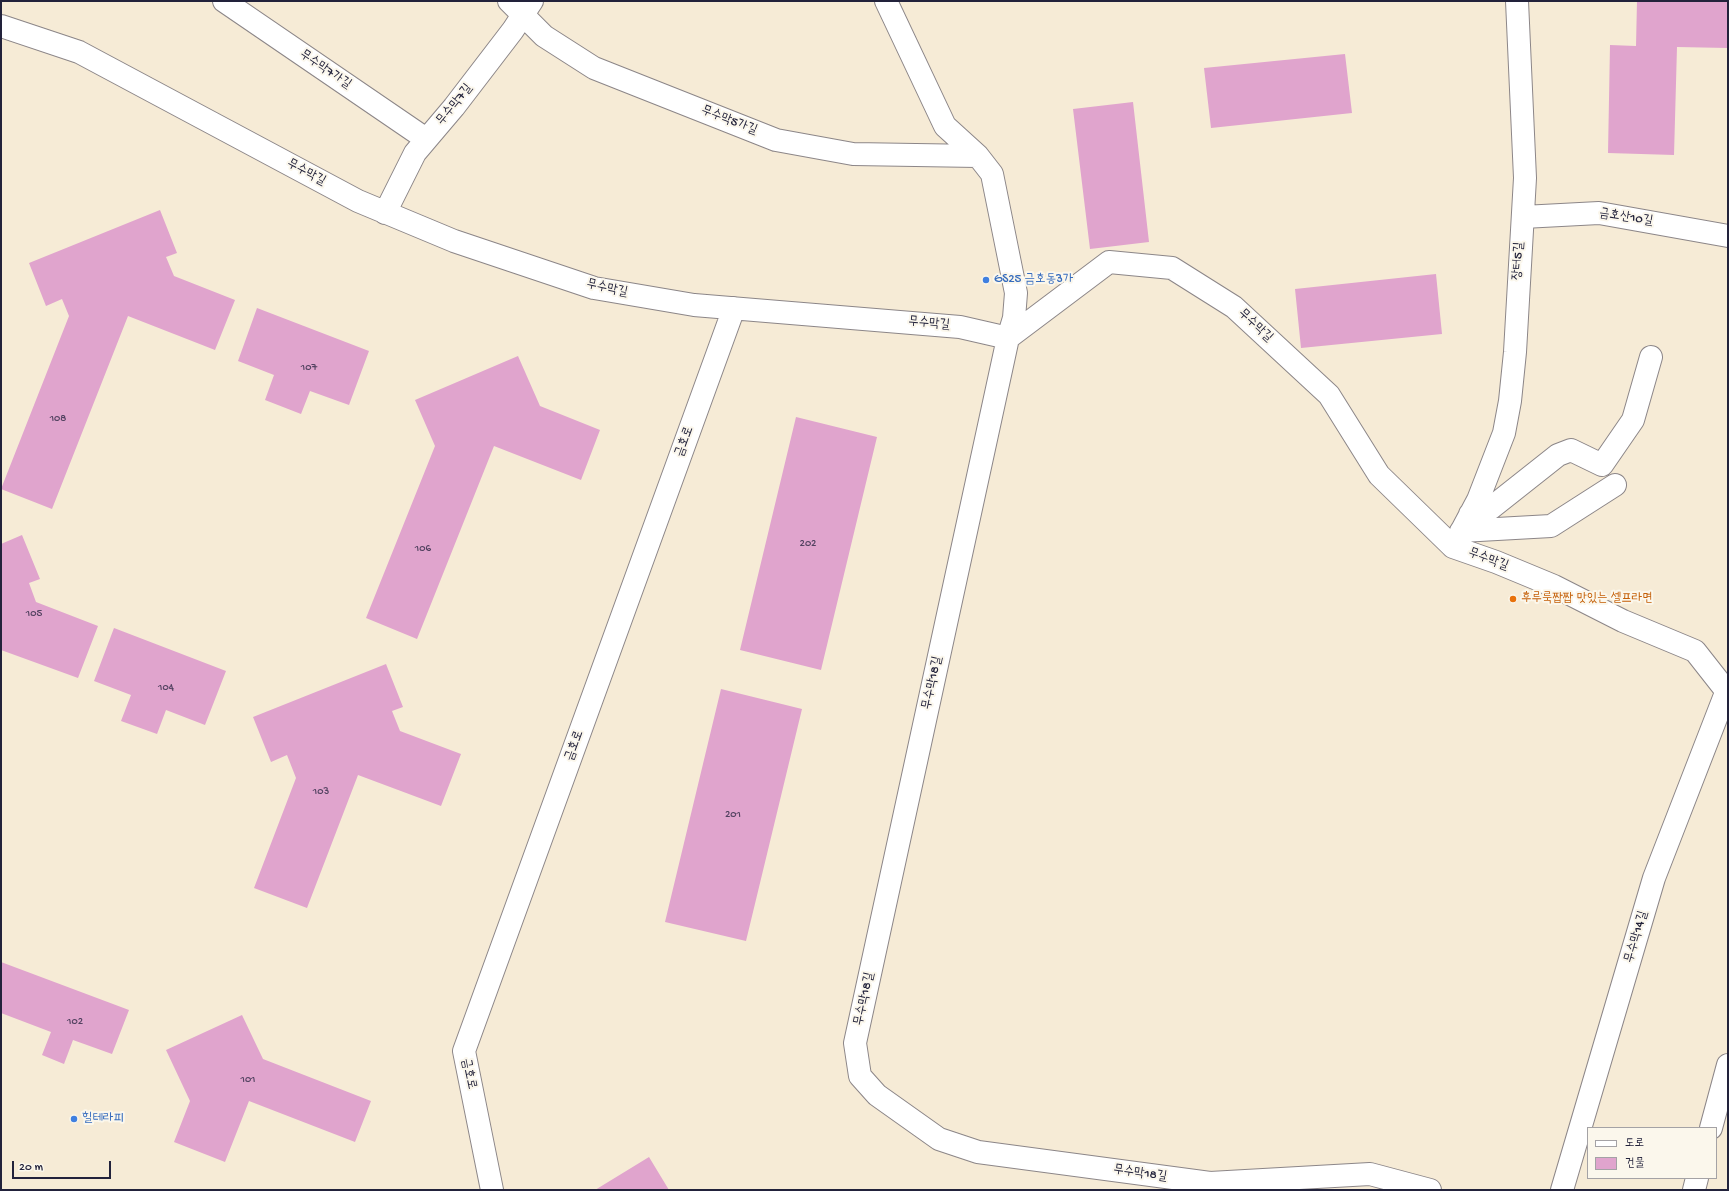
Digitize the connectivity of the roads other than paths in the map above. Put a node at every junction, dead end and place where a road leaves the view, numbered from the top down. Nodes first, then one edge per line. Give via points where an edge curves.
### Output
1 (224, 1) edge
2 (886, 1) edge
3 (1517, 1) edge
4 (521, 5) edge
5 (1, 26) edge
6 (426, 139) junction
7 (978, 156) junction
8 (385, 213) junction
9 (1523, 217) junction
10 (1728, 236) edge
11 (734, 308) junction
12 (1008, 338) junction
13 (1651, 357) dead end
14 (1615, 485) dead end
15 (1461, 531) junction
16 (1728, 691) edge
17 (1728, 1065) edge
18 (1711, 1127) edge
19 (1697, 1179) edge
20 (492, 1190) edge
21 (1430, 1190) edge
22 (1562, 1190) edge
23 (1694, 1190) edge

1 - 6 street, 무수막7가길
2 - 7 street via 945,126
3 - 9 street, 장터5길 via 1525,178
4 - 6 street, 무수막7길 via 513,30
4 - 7 street, 무수막5가길 via 544,36 594,68 776,140 853,154
5 - 8 street, 무수막길 via 79,52
6 - 8 street, 무수막7길 via 415,153
7 - 12 street via 992,174 1016,293 1014,318
8 - 11 street, 무수막길 via 454,241 594,288 694,305
9 - 10 street, 금호산10길 via 1599,212
9 - 15 street, 장터5길 via 1509,408 1504,433 1478,500
11 - 12 street, 무수막길 via 960,327
11 - 20 street, 금호로 via 464,1051
12 - 15 street, 무수막길 via 1109,262 1172,268 1234,307 1329,395 1379,475
12 - 21 street, 무수막18길 via 855,1043 860,1076 877,1096 939,1139 978,1152 1210,1183 1370,1174
13 - 15 street via 1633,420 1602,464 1572,450 1558,455
14 - 15 street via 1551,526
15 - 16 street, 무수막길 via 1496,562 1554,586 1623,621 1695,651
16 - 22 street, 무수막14길 via 1654,878
17 - 18 street
19 - 23 street

